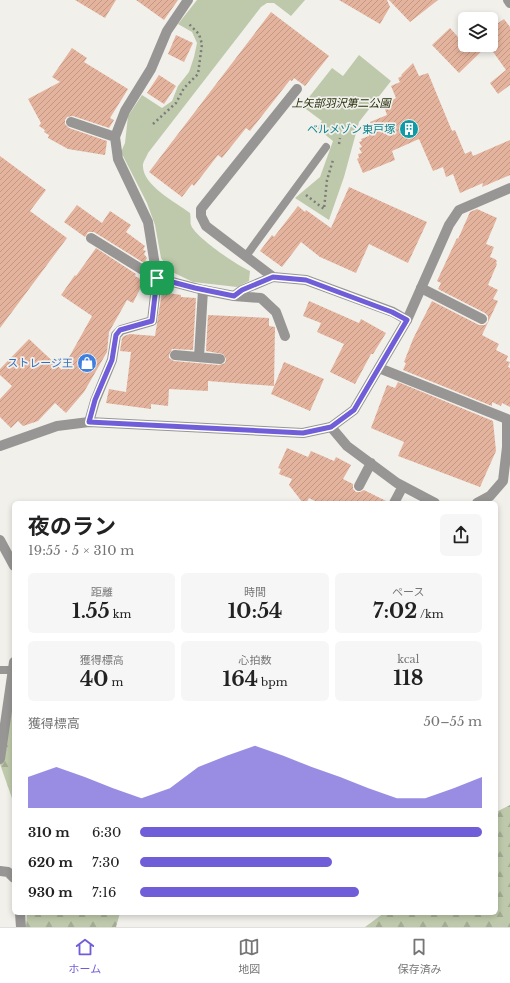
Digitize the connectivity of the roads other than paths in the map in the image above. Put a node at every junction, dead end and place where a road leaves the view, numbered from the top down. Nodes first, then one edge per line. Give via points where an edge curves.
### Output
1 (188, 0) edge
2 (508, 0) edge
3 (510, 3) edge
4 (297, 89) dead end
5 (71, 122) dead end
6 (115, 137) junction
7 (326, 147) dead end
8 (510, 188) edge
9 (91, 238) dead end
10 (246, 256) junction
11 (273, 277) junction
12 (157, 278) junction
13 (421, 288) junction
14 (203, 290) junction
15 (234, 296) junction
16 (482, 319) dead end
17 (407, 320) junction
18 (285, 336) dead end
19 (174, 355) dead end
20 (200, 357) junction
21 (220, 359) dead end
22 (379, 368) junction
23 (89, 422) junction
24 (331, 427) junction
25 (0, 446) edge
26 (371, 463) junction
27 (359, 486) dead end
28 (403, 486) junction
29 (395, 501) edge
30 (431, 501) edge
31 (481, 501) edge
32 (0, 540) edge
33 (12, 562) edge
34 (12, 666) edge
35 (0, 670) edge
36 (12, 673) edge
37 (0, 759) edge
38 (0, 871) edge
39 (12, 876) edge
40 (20, 915) edge
41 (21, 927) edge

1 - 6 street via 167,31 151,69 125,111
2 - 3 street
4 - 10 street via 201,209 206,226
5 - 6 street
6 - 12 street via 118,159 148,222
7 - 10 lane
8 - 13 street via 459,210 449,225
9 - 12 street
10 - 11 street
11 - 15 street
11 - 17 street via 306,280
12 - 14 street
12 - 23 street via 152,321 120,330 116,335 112,360 95,400
13 - 16 street
13 - 17 street
14 - 15 street
14 - 20 street
15 - 18 street via 260,298 276,312
17 - 22 street
19 - 20 street
20 - 21 street
22 - 24 street via 354,410
22 - 31 street via 507,419 503,481 490,496
23 - 24 street via 303,433
23 - 25 street via 57,426
24 - 26 street via 347,446
26 - 27 street
26 - 28 street
28 - 29 street
28 - 30 street
32 - 33 street
34 - 35 lane
36 - 37 street
38 - 39 street via 8,872
40 - 41 street

